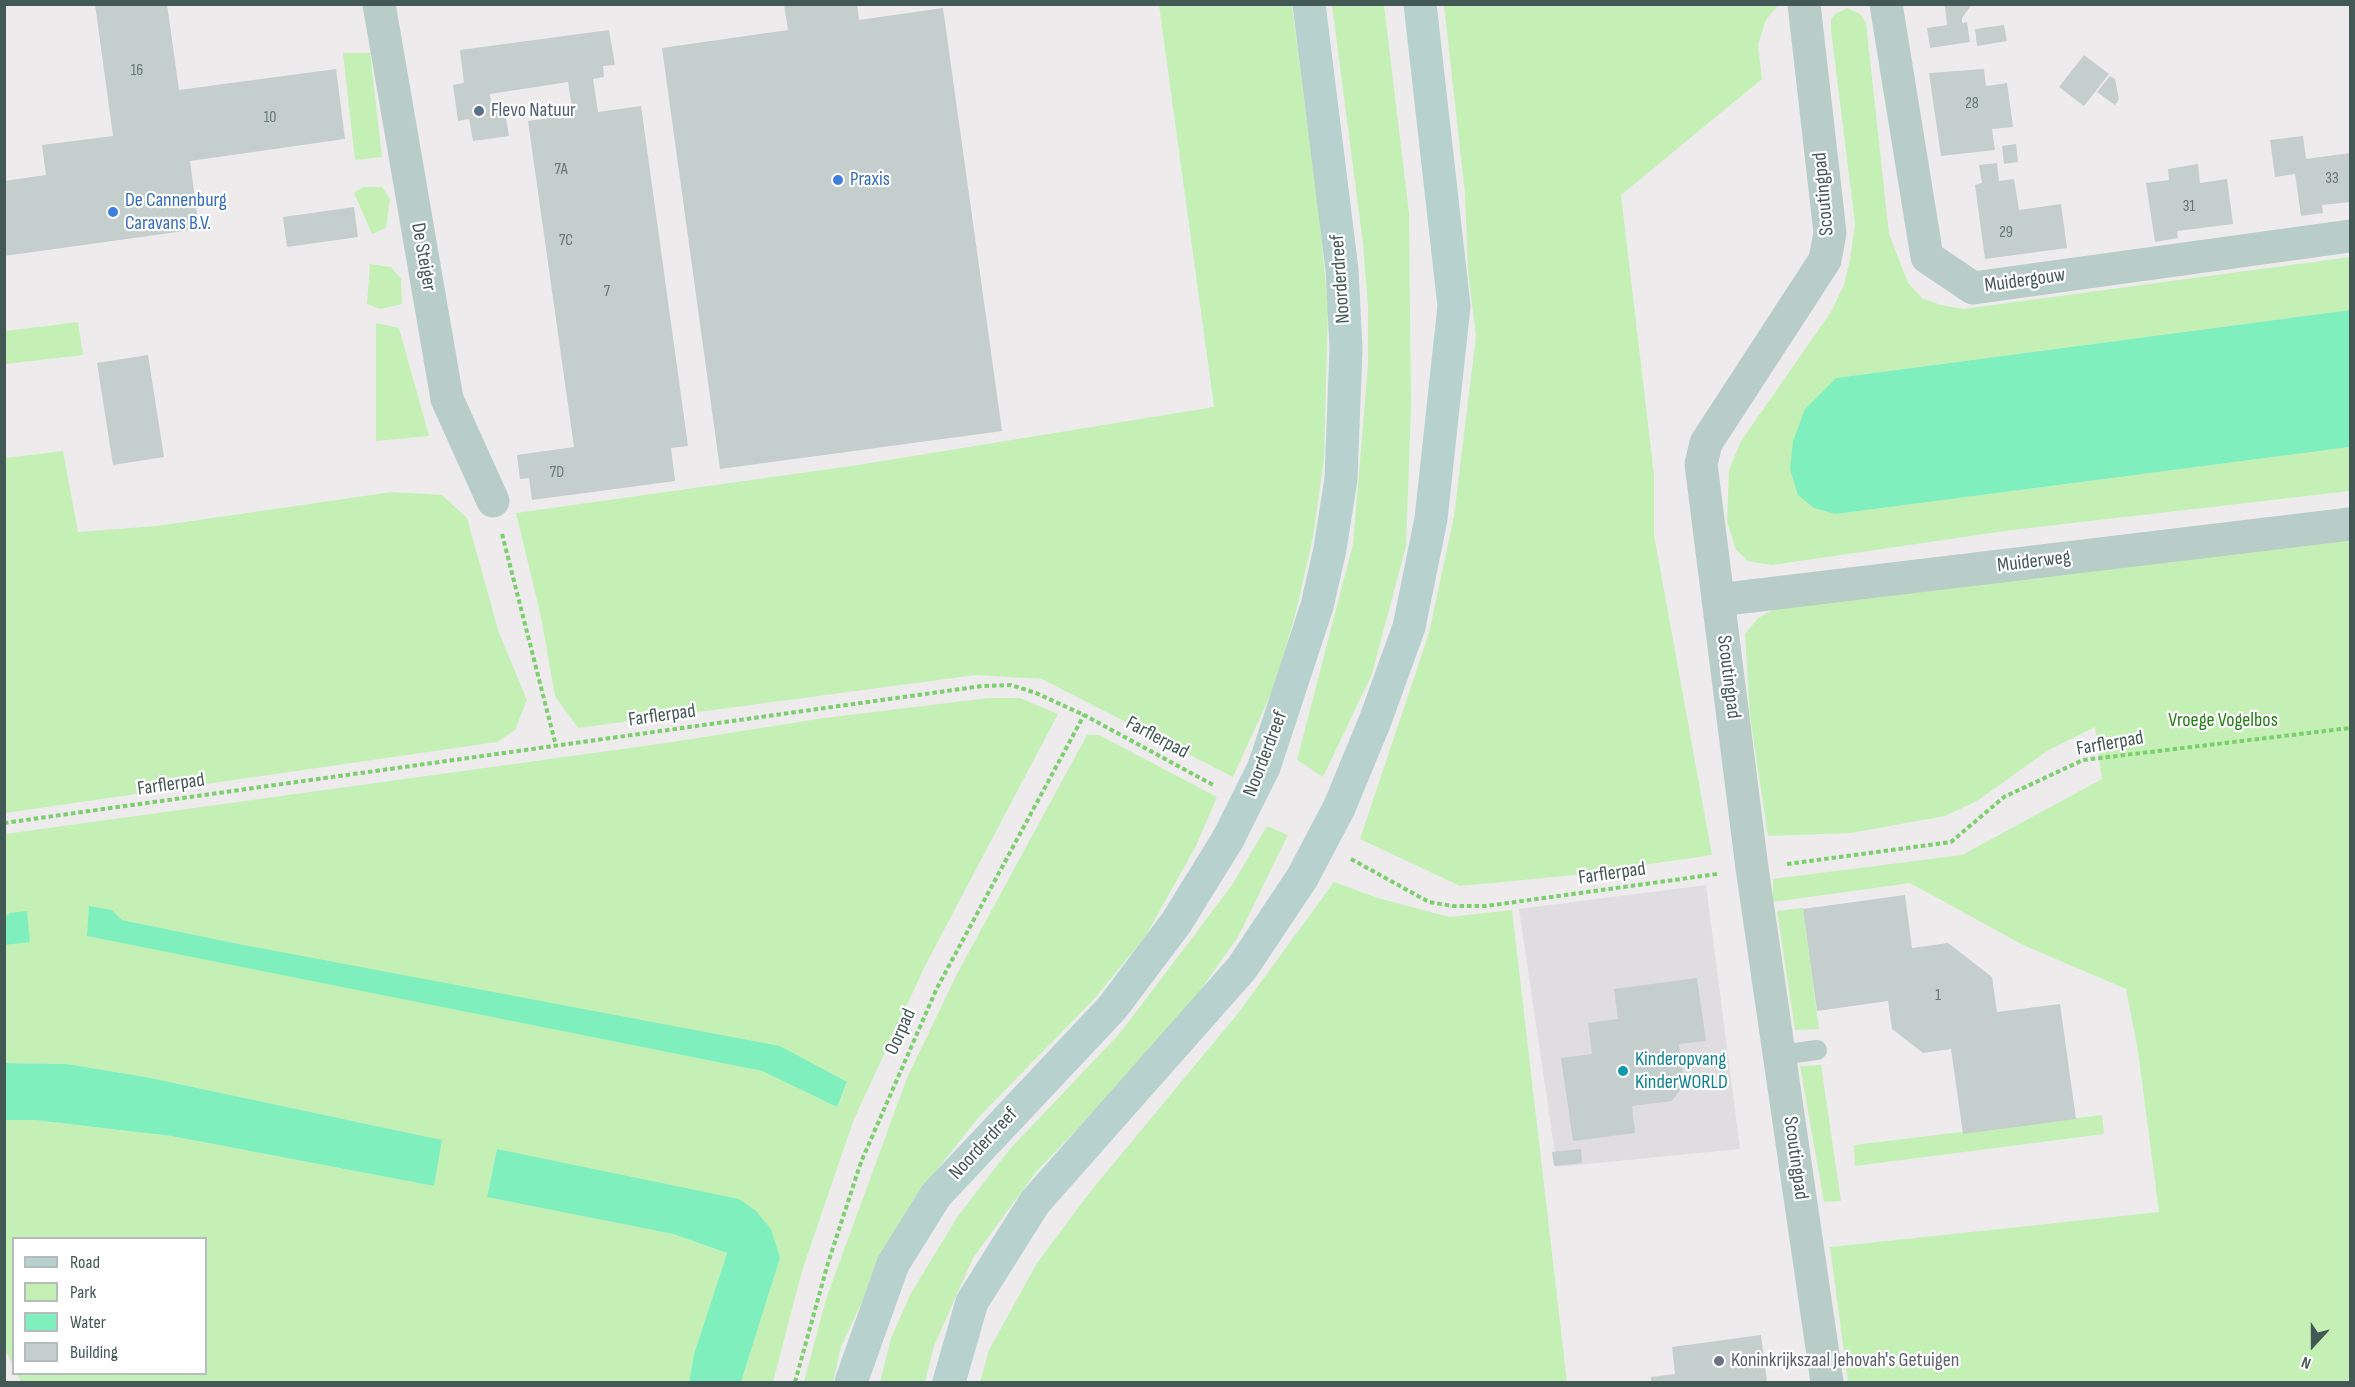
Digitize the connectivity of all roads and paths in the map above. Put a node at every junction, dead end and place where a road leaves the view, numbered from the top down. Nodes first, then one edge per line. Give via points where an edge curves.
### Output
1 (379, 4) edge
2 (1309, 4) edge
3 (1420, 4) edge
4 (1804, 4) edge
5 (1886, 4) edge
6 (2350, 236) edge
7 (493, 501) joint
8 (2350, 524) edge
9 (1718, 600) junction
10 (1084, 715) junction
11 (2350, 728) edge
12 (556, 746) junction
13 (1222, 789) dead end
14 (4, 823) edge
15 (1346, 855) dead end
16 (1791, 864) dead end
17 (1723, 873) dead end
18 (1817, 1050) dead end
19 (1780, 1055) junction
20 (795, 1383) edge
21 (851, 1383) edge
22 (949, 1383) edge
23 (1827, 1383) edge

1 - 7 street, De Steiger via 447,399
2 - 21 main road, Noorderdreef, bridge via 1342,270 1346,348 1341,479 1317,606 1264,767 1228,839 1176,923 1112,1008 936,1195 893,1264
3 - 22 main road, bridge via 1454,306 1431,519 1409,627 1339,808 1302,878 1242,968 1035,1202 972,1302
4 - 9 street, Scoutingpad via 1830,233 1825,260 1706,443 1701,464
5 - 6 street, Muidergouw via 1927,257 1973,288
7 - 12 path
8 - 9 street, Muiderweg
9 - 19 street, Scoutingpad
10 - 12 path, Farflerpad via 1011,685 982,686
10 - 13 path, Farflerpad
10 - 20 path, Oorpad via 937,988 861,1162
11 - 16 path, Farflerpad via 2083,760 2004,797 1951,842
12 - 14 path, Farflerpad
15 - 17 path, Farflerpad via 1429,902 1453,906 1486,906
18 - 19 lane
19 - 23 street, Scoutingpad

